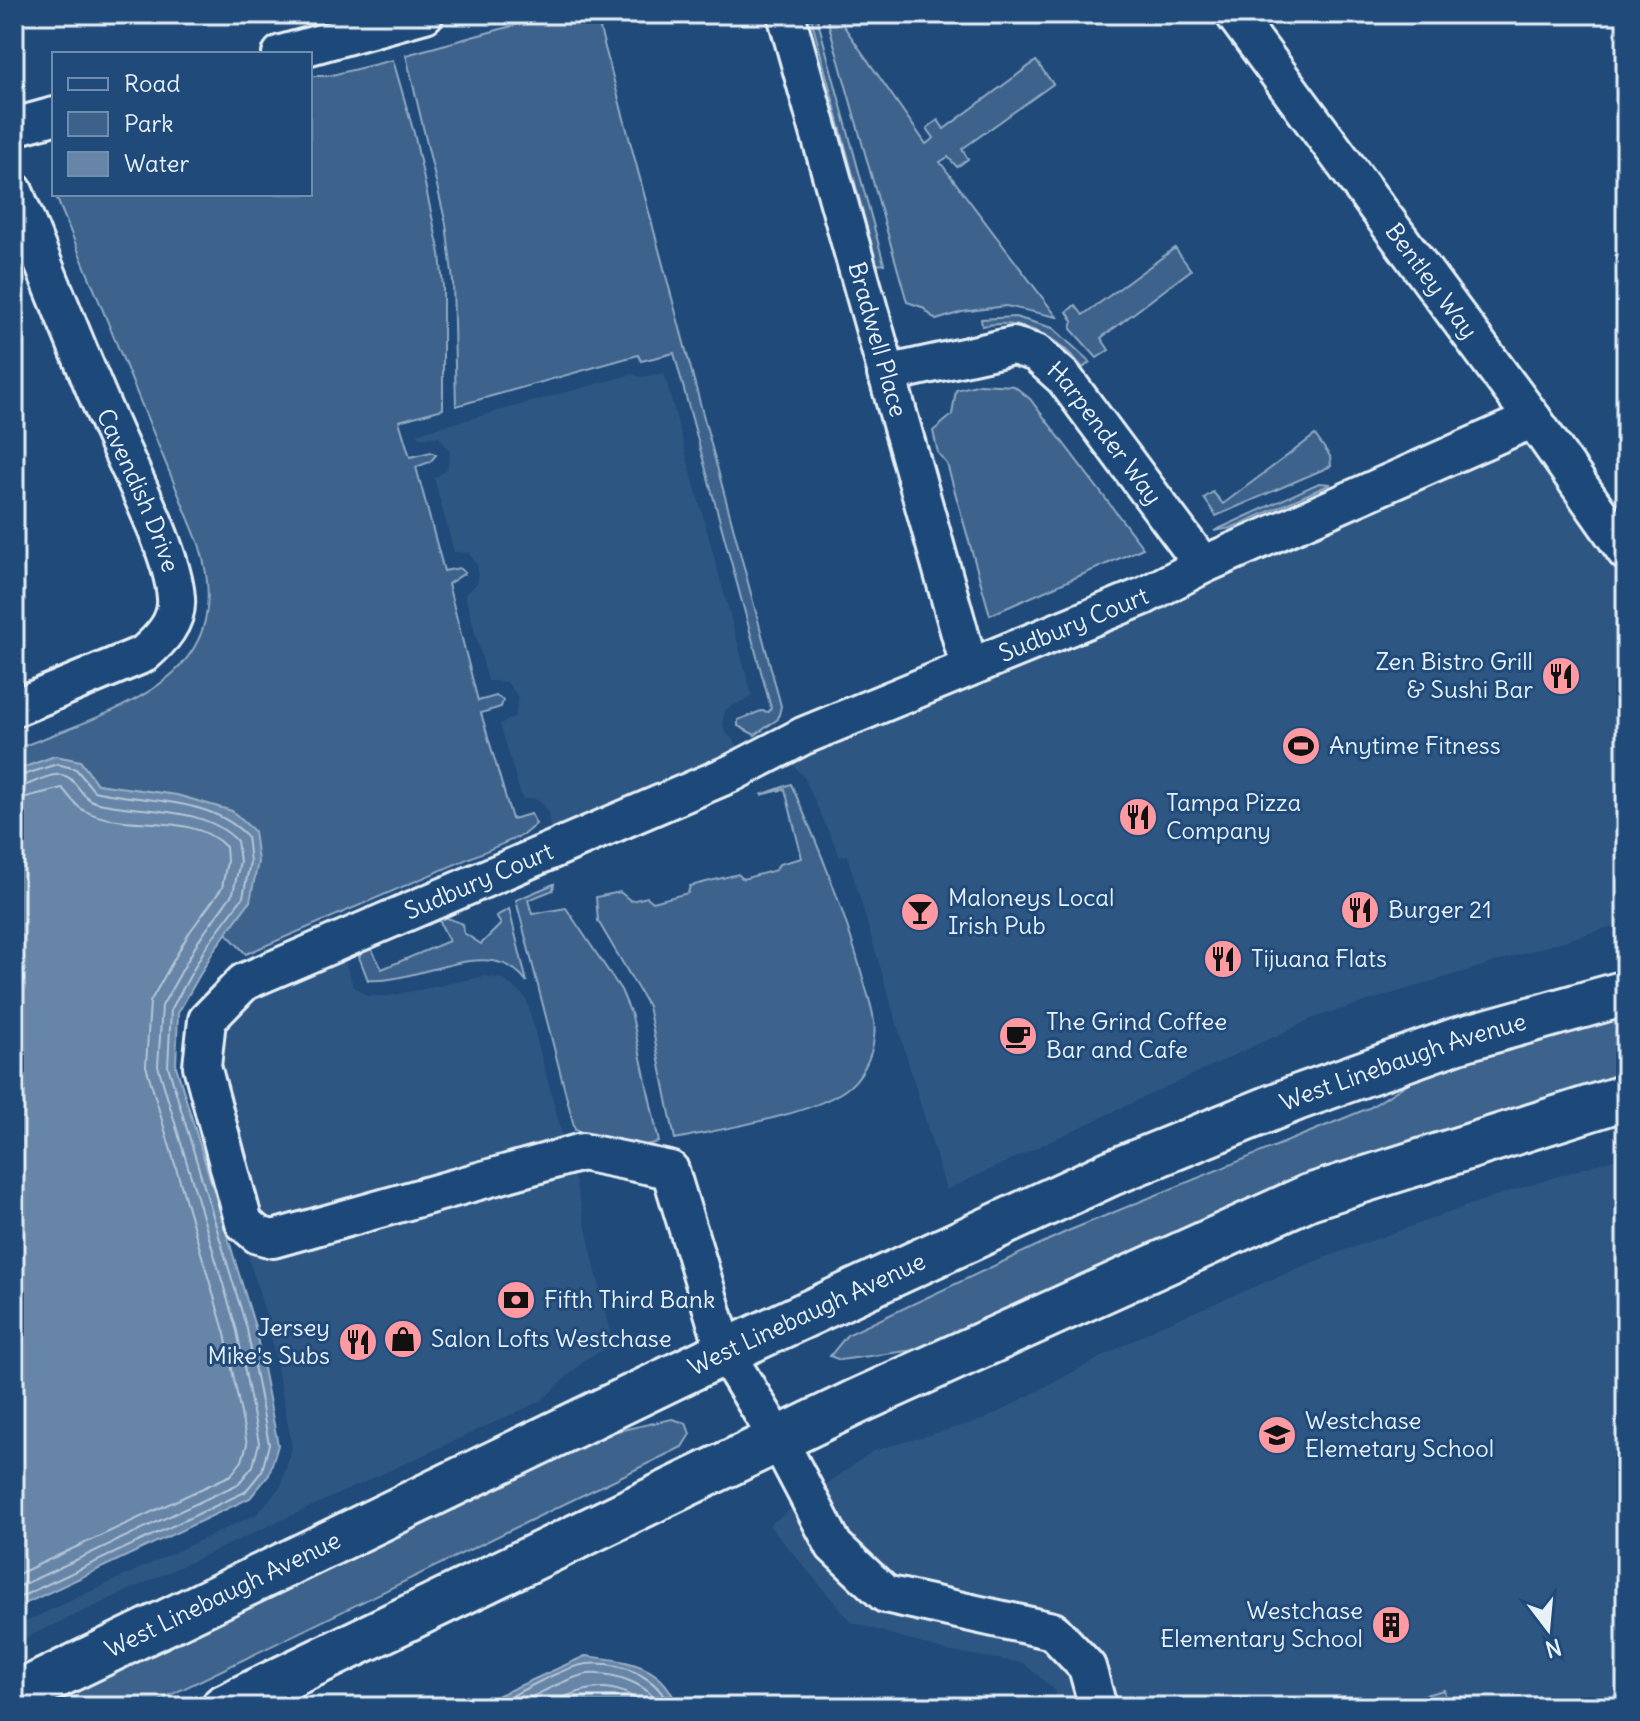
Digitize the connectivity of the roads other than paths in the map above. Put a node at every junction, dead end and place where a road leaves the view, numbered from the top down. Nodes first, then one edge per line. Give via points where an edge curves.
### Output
1 (425, 14) edge
2 (786, 14) edge
3 (1234, 14) edge
4 (288, 52) edge
5 (52, 117) edge
6 (14, 127) edge
7 (14, 191) edge
8 (886, 374) junction
9 (1533, 419) junction
10 (1626, 552) edge
11 (1203, 565) junction
12 (969, 666) junction
13 (14, 708) edge
14 (1626, 993) edge
15 (1626, 1097) edge
16 (725, 1352) junction
17 (778, 1439) junction
18 (14, 1696) edge
19 (224, 1707) edge
20 (1098, 1707) edge

1 - 4 street
2 - 8 street, Bradwell Place
3 - 9 street, Bentley Way
5 - 6 street
7 - 13 street, Cavendish Drive via 141,496 176,601 172,622 144,654
8 - 11 street, Harpender Way via 1013,346 1036,353 1064,378
8 - 12 street, Bradwell Place
9 - 10 street, Bentley Way
9 - 11 street, Sudbury Court
11 - 12 street, Sudbury Court via 1144,596
12 - 16 street, Sudbury Court via 244,982 207,1020 202,1066 244,1223 258,1235 273,1239 582,1152 670,1170
14 - 16 main road, West Linebaugh Avenue via 1458,1040 1296,1098 1111,1173
15 - 17 main road via 1309,1197
16 - 17 street
16 - 18 main road, West Linebaugh Avenue
17 - 19 main road
17 - 20 street via 834,1546 885,1594 1053,1631 1087,1667

